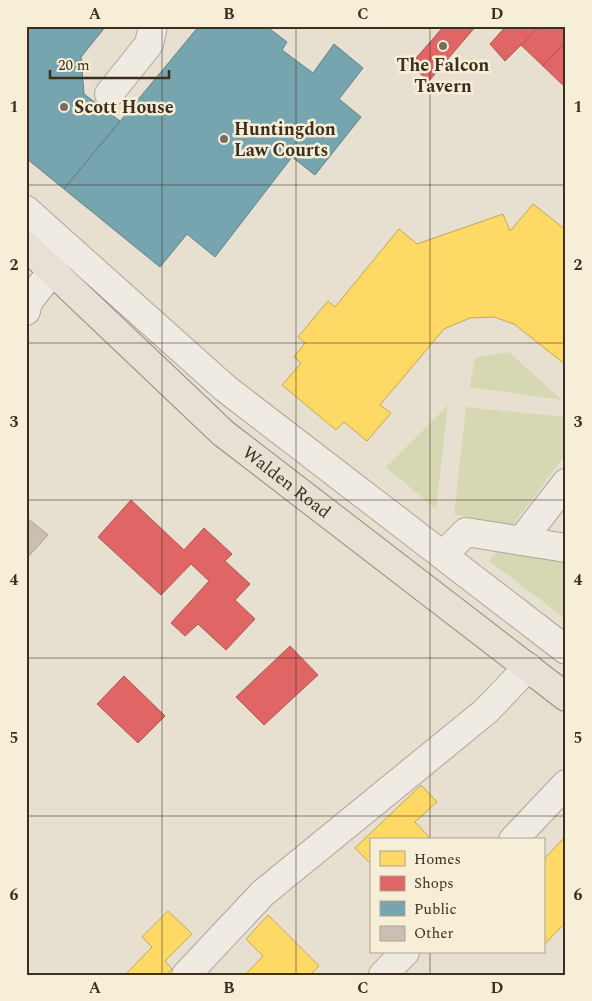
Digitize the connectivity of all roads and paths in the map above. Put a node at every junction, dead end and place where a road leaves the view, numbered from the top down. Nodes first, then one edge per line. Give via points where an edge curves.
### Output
1 (154, 26) edge
2 (109, 94) dead end
3 (26, 210) edge
4 (26, 246) edge
5 (53, 270) junction
6 (26, 311) edge
7 (566, 483) edge
8 (521, 541) junction
9 (453, 545) dead end
10 (566, 548) edge
11 (566, 650) edge
12 (528, 667) junction
13 (566, 697) edge
14 (566, 784) edge
15 (514, 838) edge
16 (403, 954) edge
17 (186, 975) edge
18 (383, 975) edge

1 - 2 street via 149,44
3 - 11 street via 225,388
4 - 5 main road, Walden Road
5 - 6 street via 28,302
5 - 12 main road, Walden Road via 223,432
7 - 8 street
8 - 9 street via 466,532
8 - 10 street
12 - 13 main road, Walden Road
12 - 17 street via 486,711 263,893
14 - 15 street
16 - 18 street

